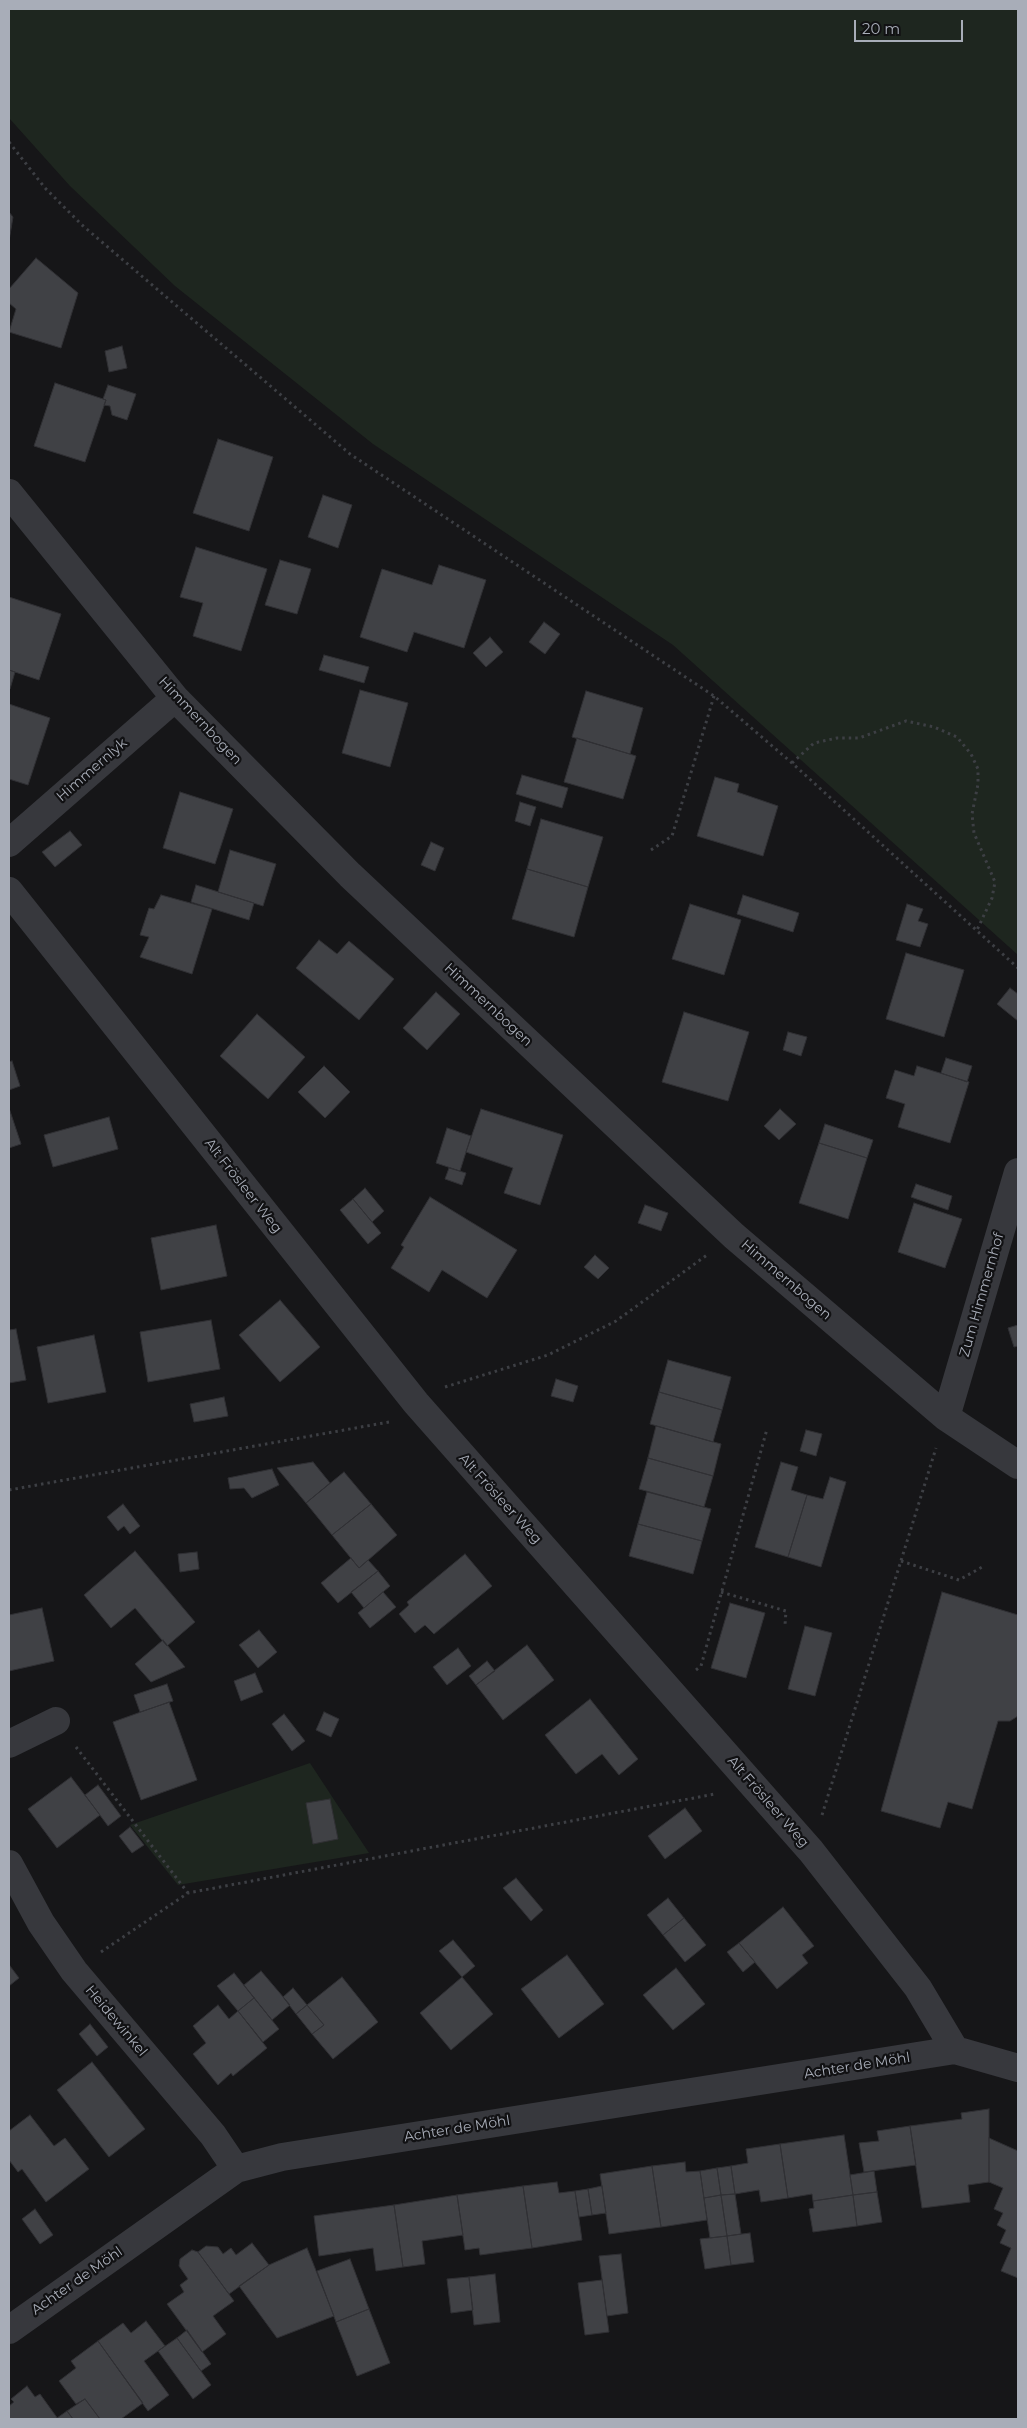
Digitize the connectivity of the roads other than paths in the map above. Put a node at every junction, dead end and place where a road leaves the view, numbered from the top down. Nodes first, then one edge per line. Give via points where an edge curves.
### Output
1 (9, 493) edge
2 (176, 698) junction
3 (9, 843) edge
4 (9, 891) edge
5 (1018, 1172) edge
6 (946, 1417) junction
7 (1018, 1465) edge
8 (56, 1721) road end
9 (9, 1744) edge
10 (9, 1864) edge
11 (955, 2050) junction
12 (1018, 2068) edge
13 (236, 2169) junction
14 (9, 2330) edge

1 - 2 street, Himmernbogen
2 - 3 street, Himmernlyk
2 - 6 street, Himmernbogen via 350,875 734,1236
4 - 11 street, Alt Frösleer Weg via 416,1403 811,1851 918,1988
5 - 6 street, Zum Himmernhof
6 - 7 street, Himmernbogen
8 - 9 street
10 - 13 street, Heidewinkel via 41,1923 74,1971 213,2135
11 - 12 street
11 - 13 street, Achter de Möhl via 292,2156
13 - 14 street, Achter de Möhl

